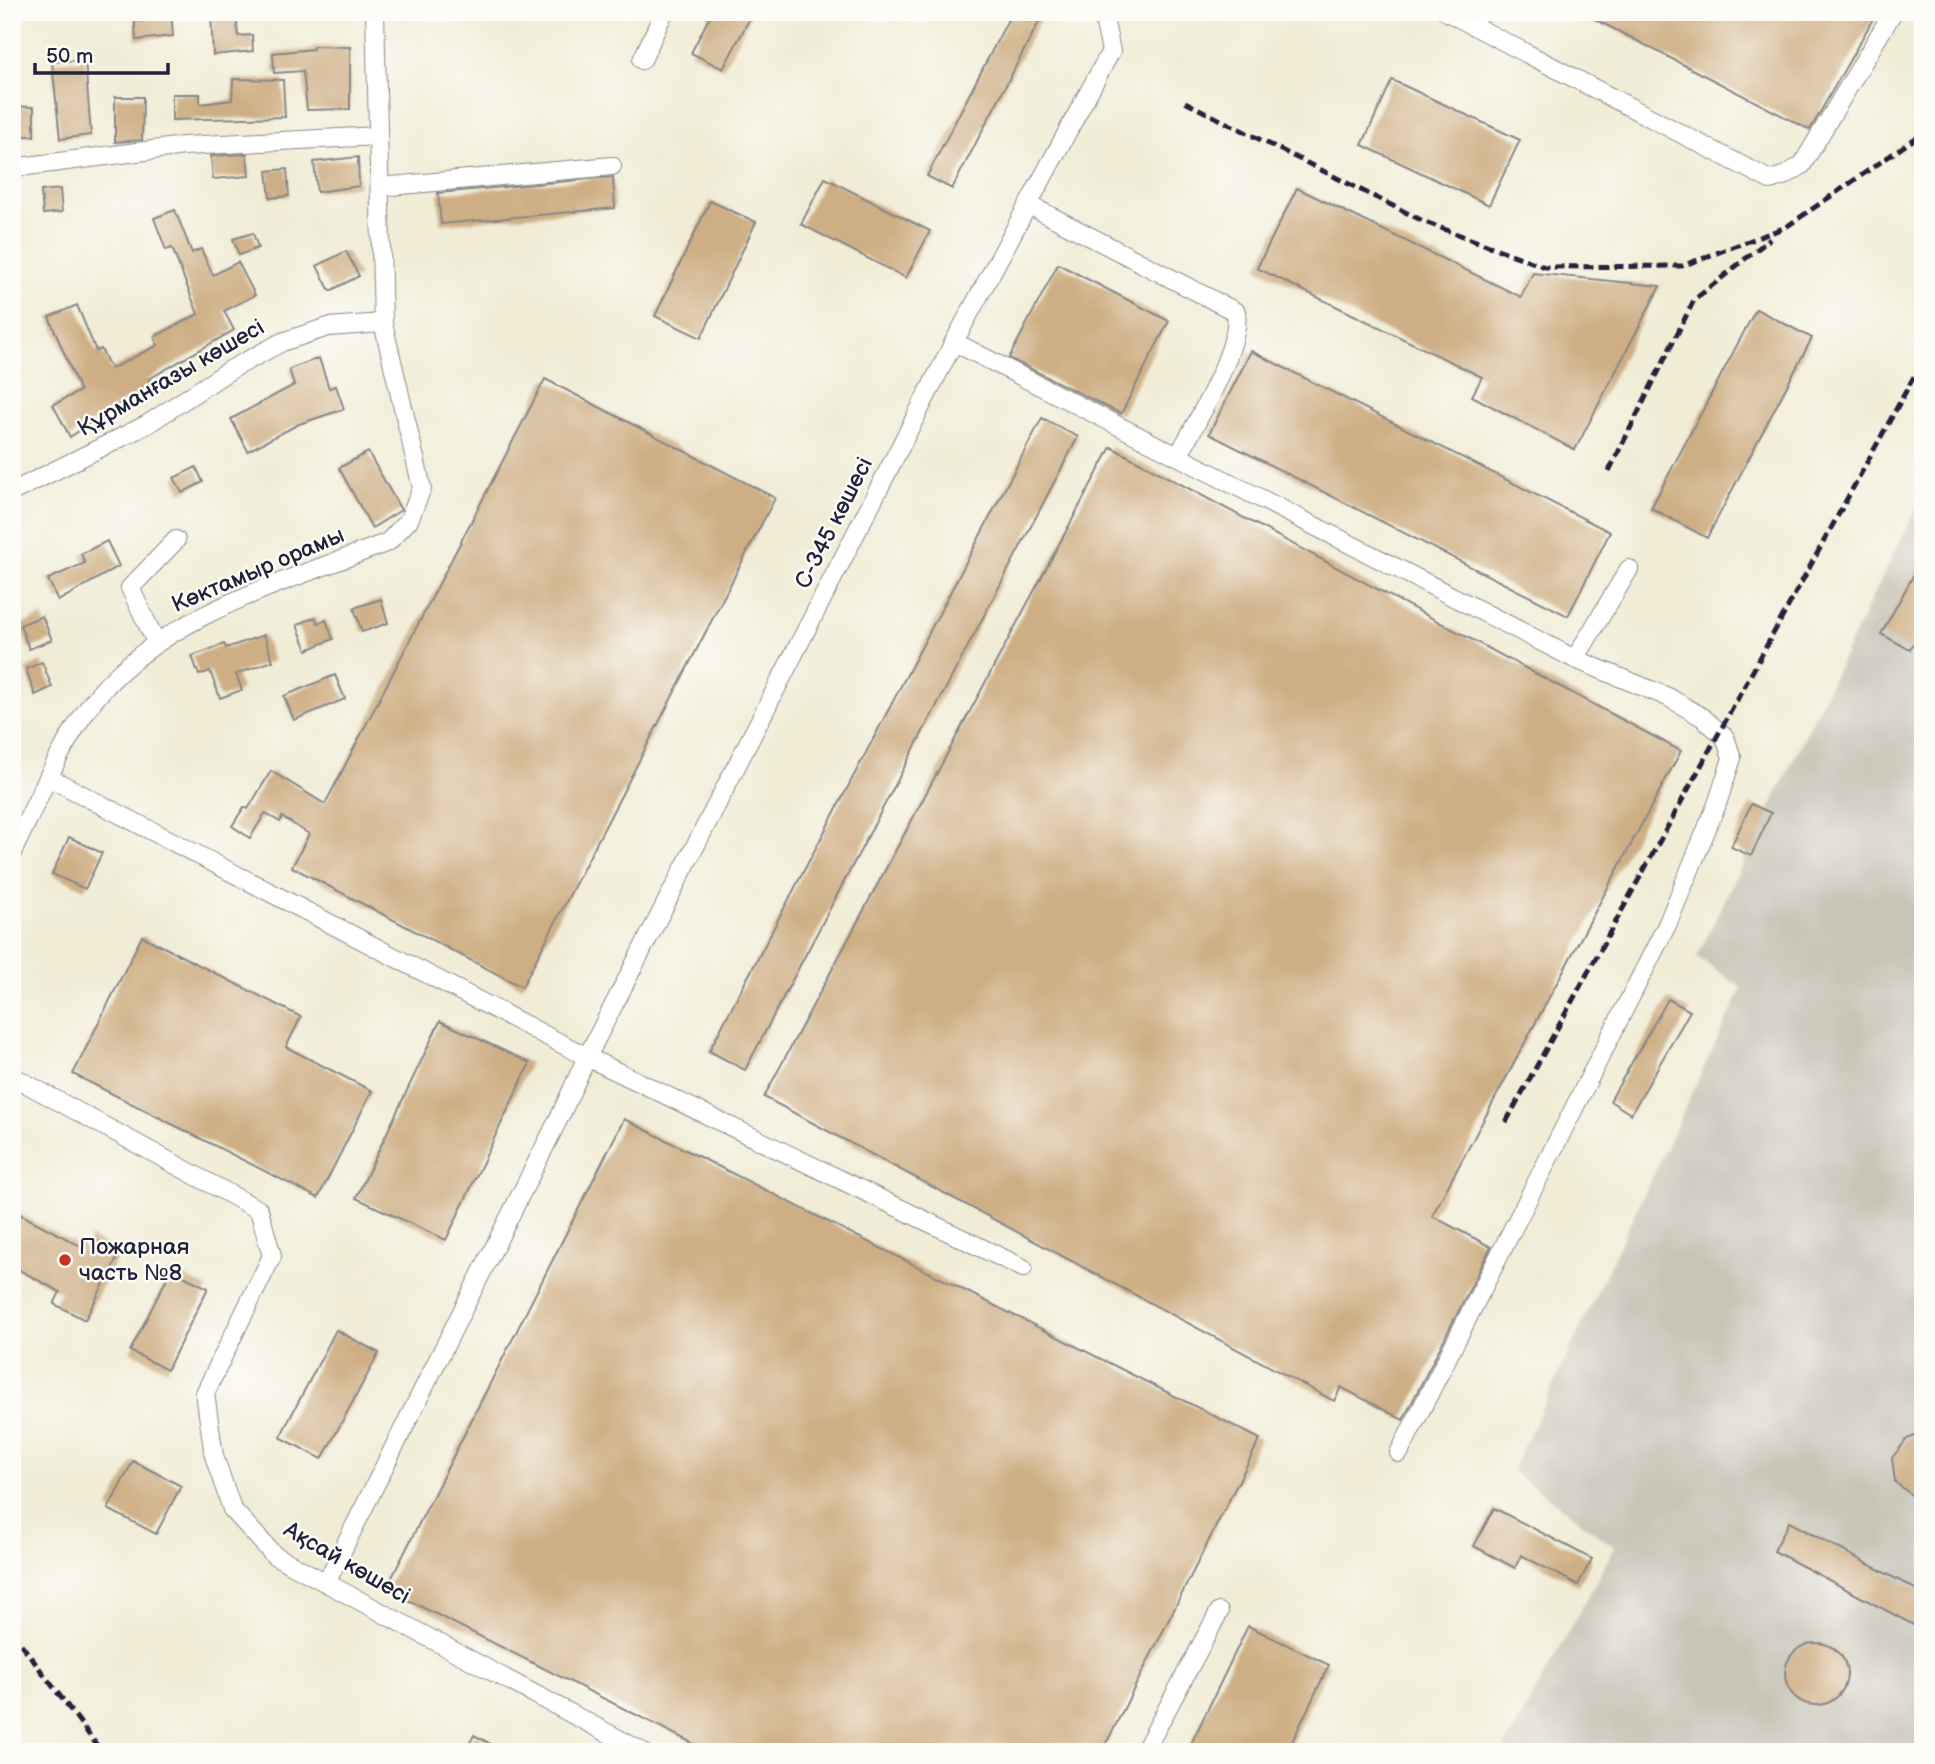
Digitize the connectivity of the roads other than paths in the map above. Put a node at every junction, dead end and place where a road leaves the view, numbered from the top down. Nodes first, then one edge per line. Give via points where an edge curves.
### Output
1 (375, 12) edge
2 (664, 12) edge
3 (1095, 12) edge
4 (1447, 12) edge
5 (1892, 12) edge
6 (642, 60) dead end
7 (378, 136) junction
8 (612, 166) dead end
9 (12, 168) edge
10 (380, 187) junction
11 (1028, 205) junction
12 (383, 323) junction
13 (954, 342) junction
14 (1178, 456) junction
15 (12, 492) edge
16 (176, 540) dead end
17 (1629, 569) dead end
18 (156, 642) junction
19 (1575, 659) junction
20 (48, 777) junction
21 (19, 826) edge
22 (12, 853) edge
23 (587, 1057) junction
24 (12, 1076) edge
25 (1023, 1268) dead end
26 (1399, 1453) dead end
27 (326, 1583) junction
28 (1219, 1612) dead end
29 (643, 1752) edge
30 (1144, 1752) edge

1 - 7 street
2 - 6 street
3 - 11 street, С-345 көшесі via 1104,19 1111,51
4 - 5 street via 1770,180 1802,165
7 - 9 street via 184,146
7 - 10 street
8 - 10 street
10 - 12 street
11 - 13 street, С-345 көшесі
11 - 14 street via 1236,312 1236,334 1203,412
12 - 15 street, Құрманғазы көшесі via 328,327 282,342 146,425
12 - 18 street, Көктамыр орамы via 422,488 409,520 388,542 197,618
13 - 14 street
13 - 23 street, С-345 көшесі
14 - 19 street
16 - 18 street via 130,588
17 - 19 street
18 - 20 street, Көктамыр орамы via 97,696
19 - 26 street via 1668,696 1702,717 1725,737 1732,758 1667,925
20 - 21 street, Көктамыр орамы
20 - 23 street
21 - 22 street, Көктамыр орамы
23 - 25 street
23 - 27 street, С-345 көшесі
24 - 27 street, Ақсай көшесі via 259,1210 272,1256 205,1393 214,1456 233,1509 274,1555
27 - 29 street, Ақсай көшесі
28 - 30 street

